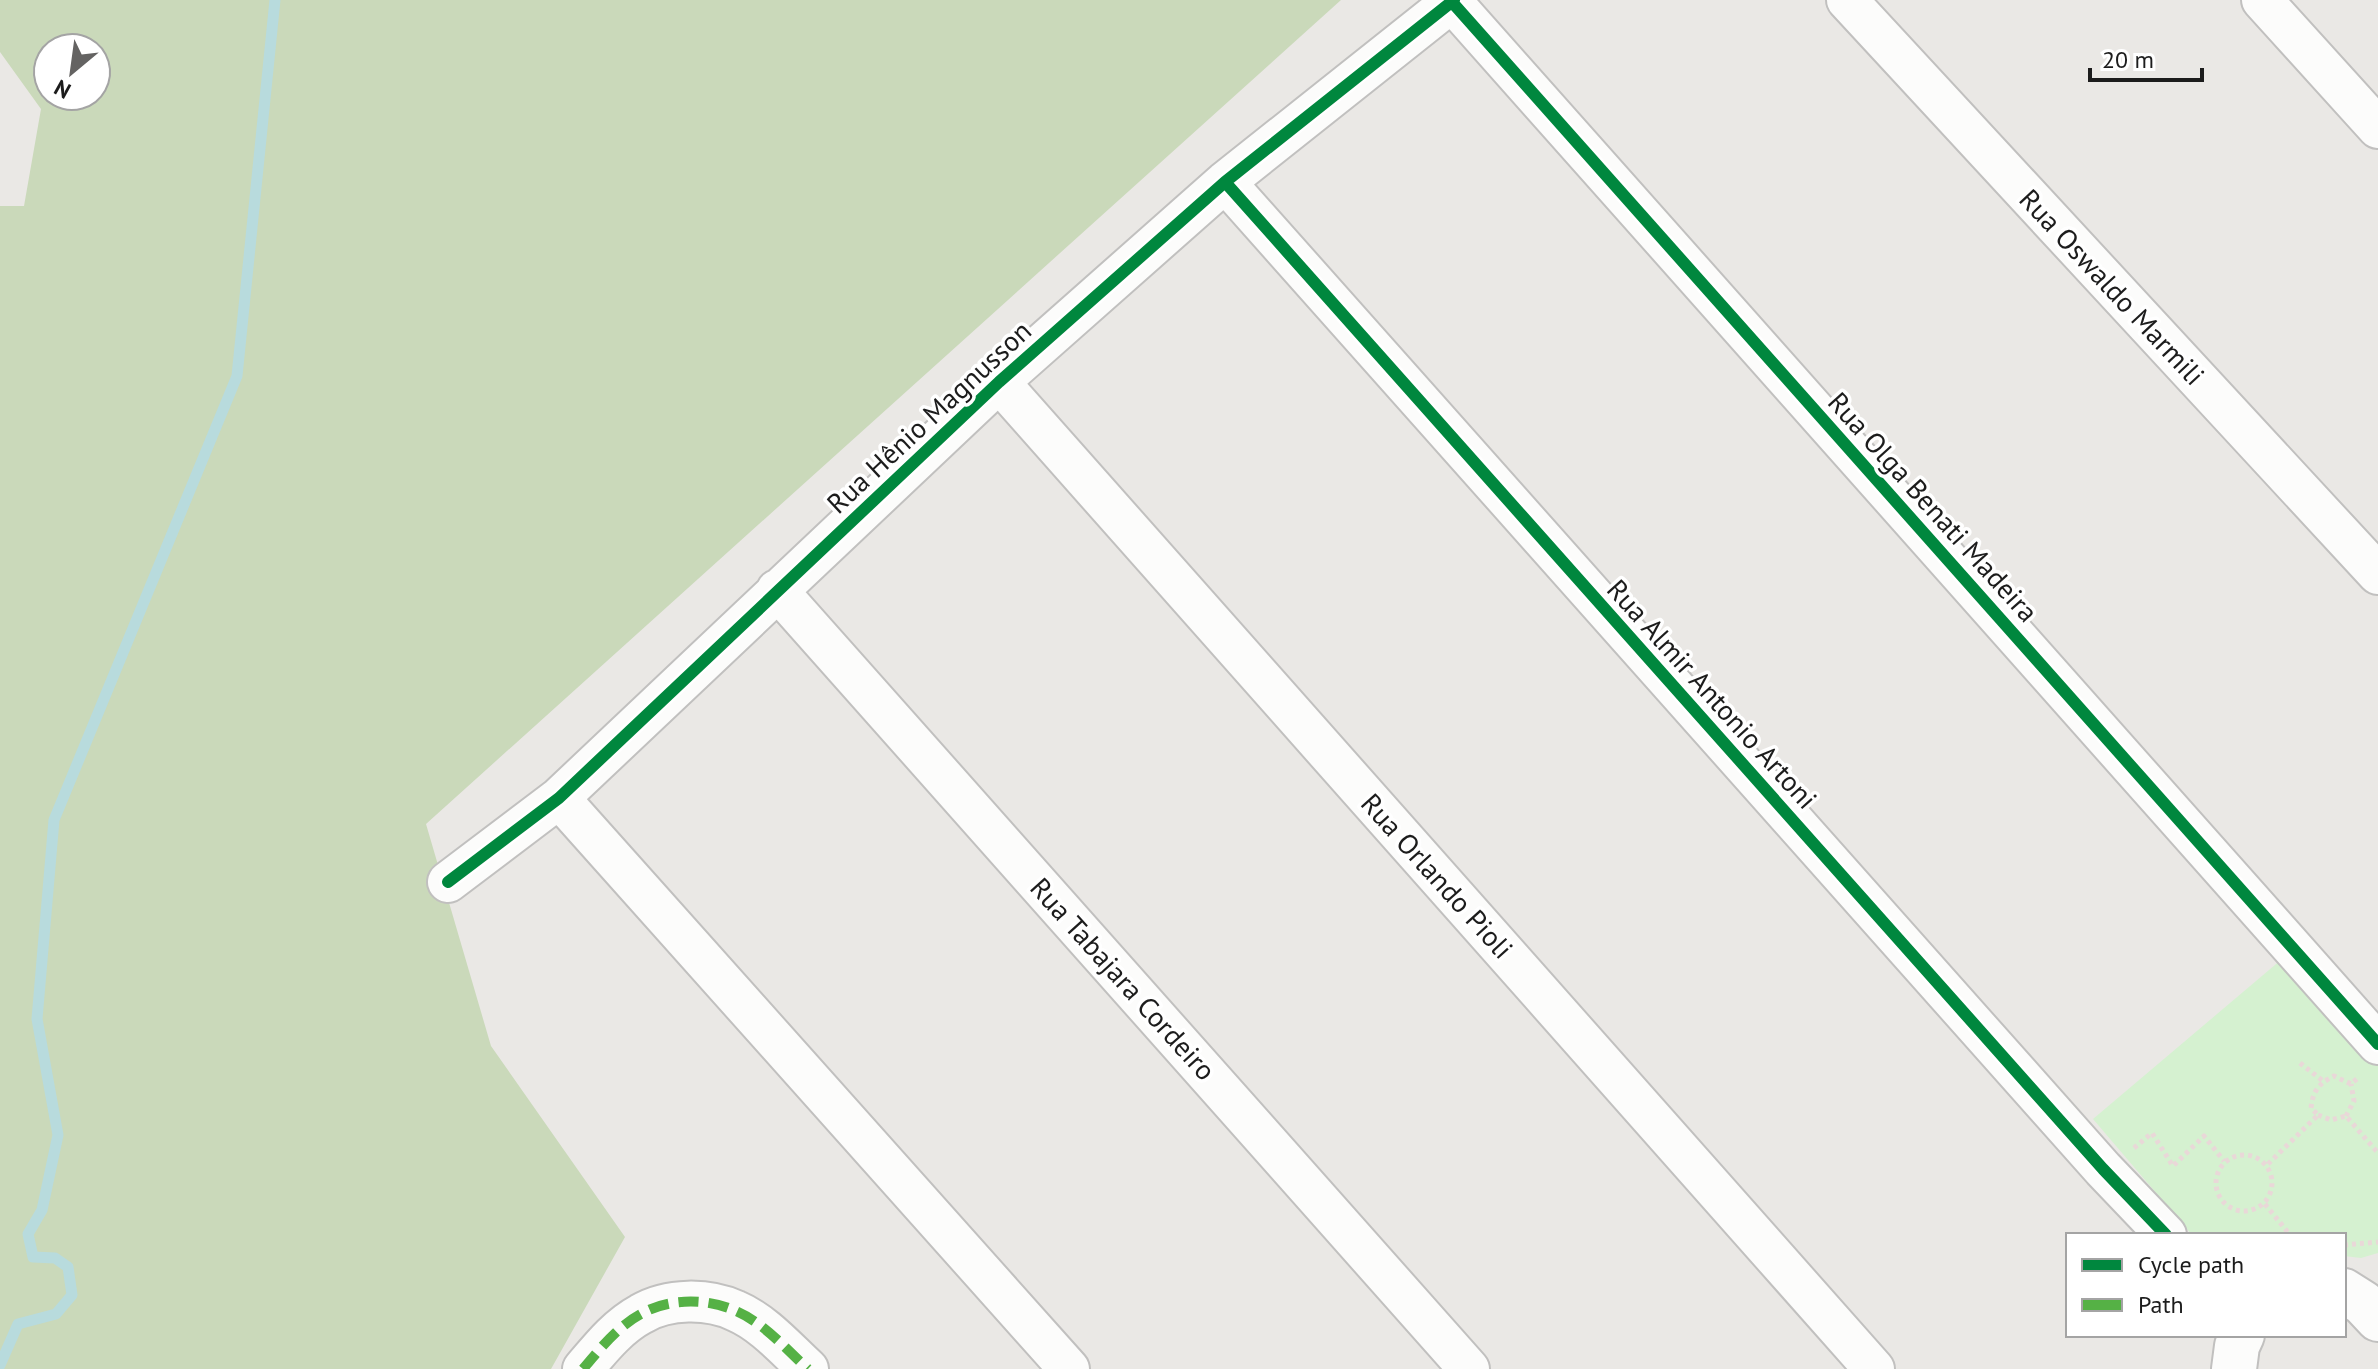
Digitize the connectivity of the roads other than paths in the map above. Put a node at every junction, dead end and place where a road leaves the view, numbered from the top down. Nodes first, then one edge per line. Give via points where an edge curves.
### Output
1 (1847, 0) edge
2 (2262, 0) edge
3 (1453, 1) edge
4 (2378, 128) edge
5 (1225, 182) junction
6 (999, 382) junction
7 (2378, 574) edge
8 (777, 590) junction
9 (559, 798) junction
10 (448, 882) dead end
11 (2373, 1057) edge
12 (2164, 1233) edge
13 (2241, 1337) edge
14 (583, 1369) edge
15 (808, 1369) edge
16 (1069, 1369) edge
17 (1469, 1369) edge
18 (1874, 1369) edge
19 (2234, 1369) edge

1 - 7 street, Rua Oswaldo Marmili
2 - 4 street
3 - 5 street, Rua Hênio Magnusson
3 - 11 street, Rua Olga Benati Madeira
5 - 6 street, Rua Hênio Magnusson
5 - 12 street, Rua Almir Antonio Artoni
6 - 8 street, Rua Hênio Magnusson
6 - 18 street, Rua Orlando Pioli
8 - 9 street, Rua Hênio Magnusson
8 - 17 street, Rua Tabajara Cordeiro
9 - 10 street, Rua Hênio Magnusson
9 - 16 street
13 - 19 street
14 - 15 street via 615,1333 642,1313 684,1299 735,1310

